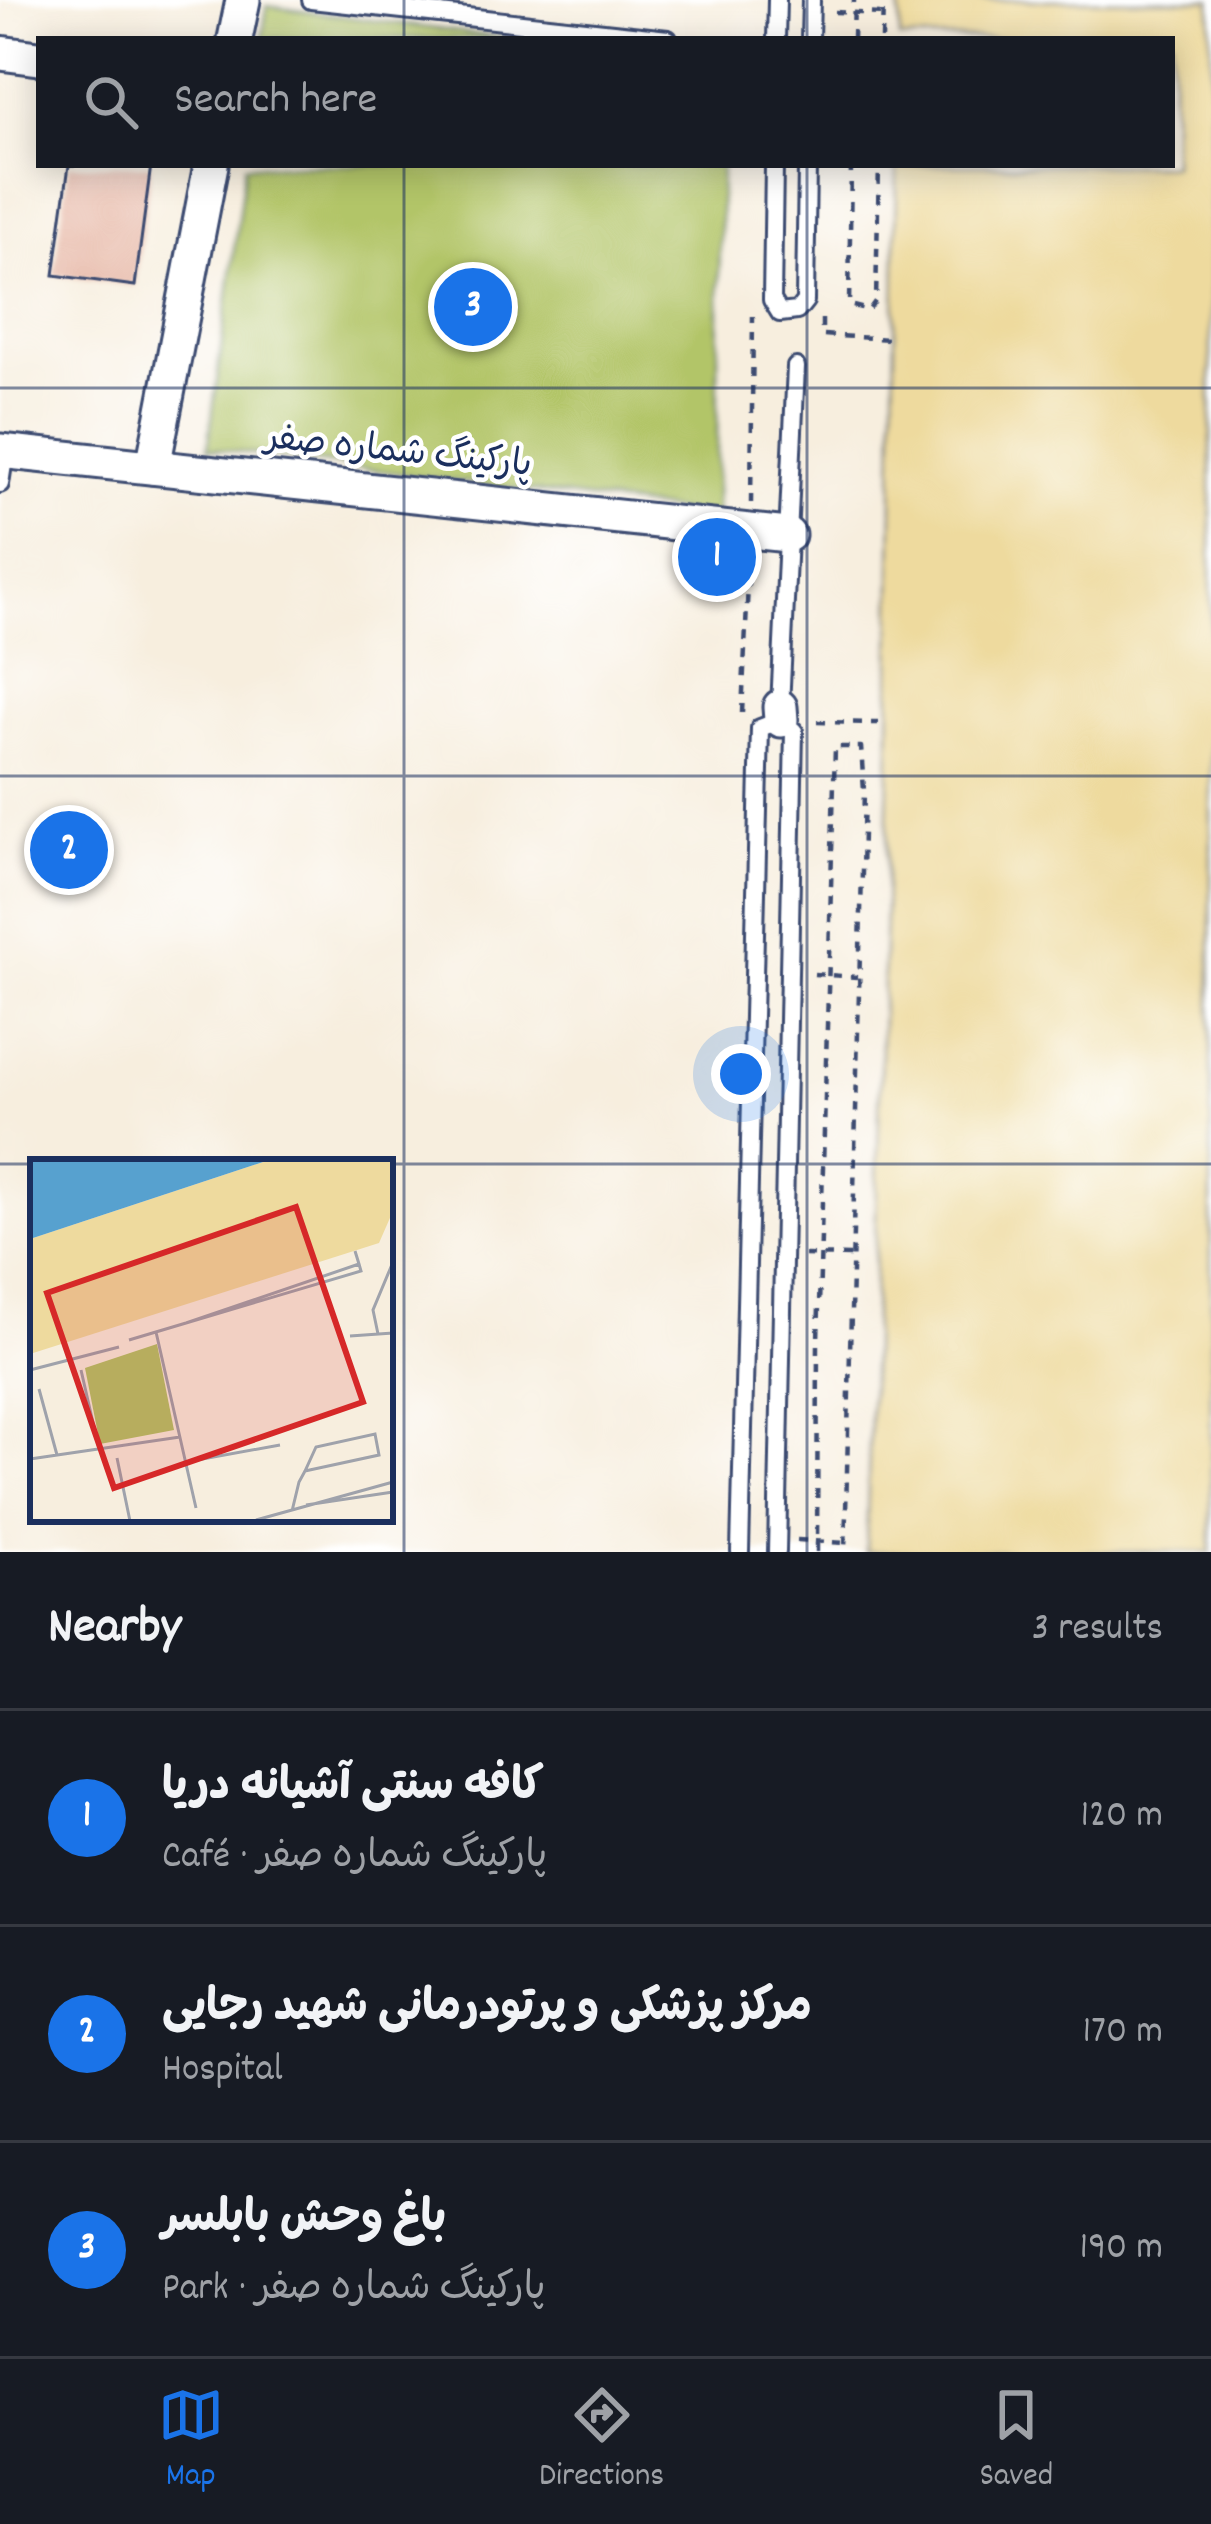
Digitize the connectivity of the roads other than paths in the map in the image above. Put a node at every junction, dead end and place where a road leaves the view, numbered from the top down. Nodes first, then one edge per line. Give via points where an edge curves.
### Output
1 (243, 0) edge
2 (311, 0) edge
3 (777, 0) edge
4 (811, 0) edge
5 (237, 36) edge
6 (641, 36) edge
7 (776, 36) edge
8 (810, 36) edge
9 (0, 53) edge
10 (36, 58) edge
11 (210, 168) edge
12 (774, 168) edge
13 (807, 168) edge
14 (796, 367) dead end
15 (2, 462) edge
16 (153, 467) junction
17 (788, 535) junction
18 (781, 714) junction
19 (787, 1024) junction
20 (752, 1034) junction
21 (751, 1069) junction
22 (786, 1071) junction
23 (740, 1522) junction
24 (777, 1524) junction
25 (784, 1545) edge
26 (740, 1552) edge

1 - 5 street
2 - 6 lane
3 - 7 lane
4 - 8 lane
9 - 10 street
11 - 16 street
12 - 13 lane via 772,300 780,313 805,301
14 - 17 lane
15 - 16 street, پارکینگ شماره صفر
16 - 17 street, پارکینگ شماره صفر
17 - 18 lane
18 - 19 lane via 794,731
18 - 20 lane via 760,728
19 - 20 lane via 769,1039
19 - 22 lane
20 - 21 lane
21 - 22 lane via 765,1061
21 - 23 lane
22 - 24 lane
23 - 24 lane
23 - 26 lane
24 - 25 lane

